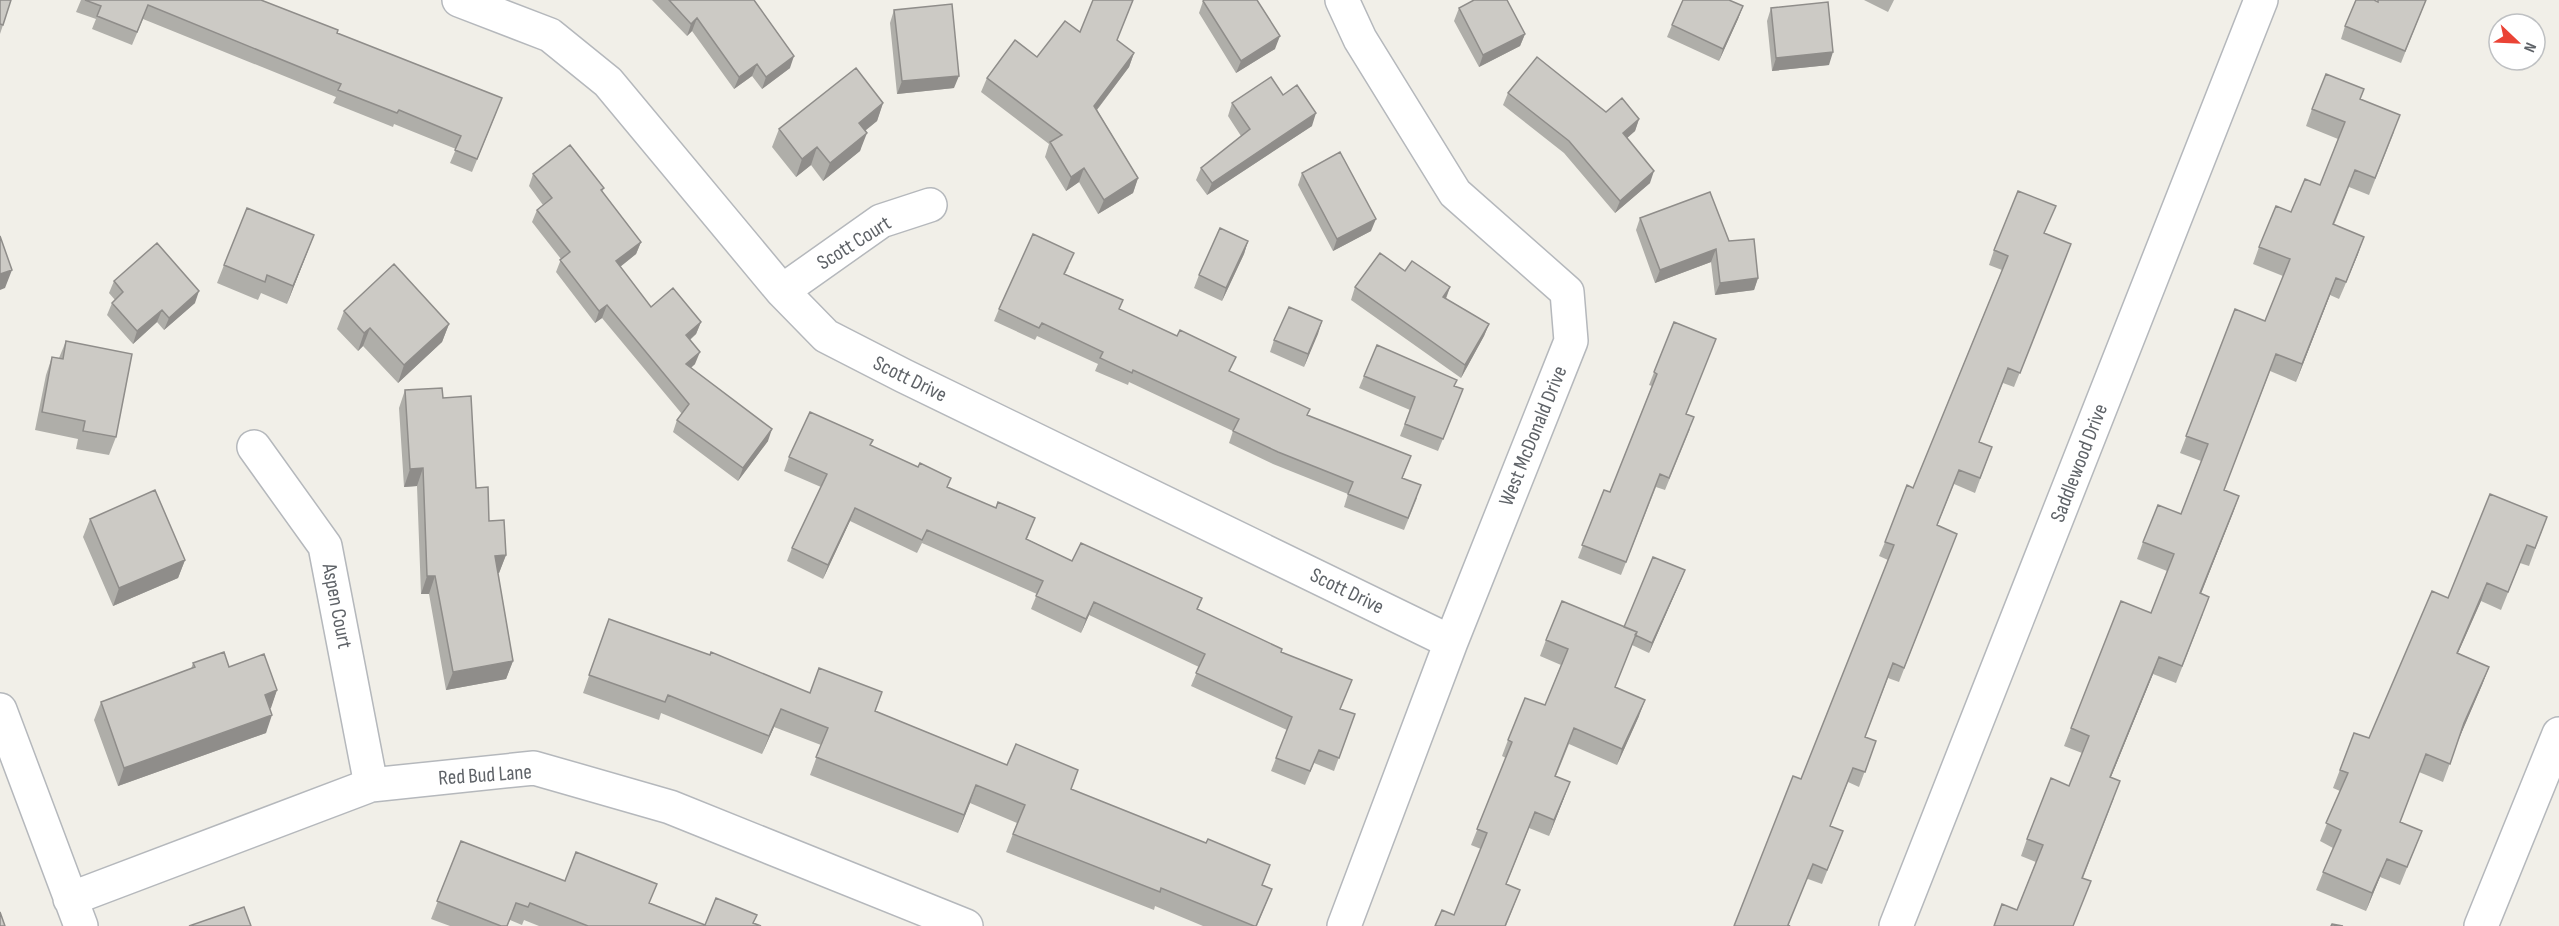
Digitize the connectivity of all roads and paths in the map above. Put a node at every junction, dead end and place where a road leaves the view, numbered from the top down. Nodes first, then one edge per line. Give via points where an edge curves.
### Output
1 (459, 0) edge
2 (1342, 0) edge
3 (2261, 0) edge
4 (930, 205) dead end
5 (782, 291) junction
6 (254, 447) dead end
7 (1451, 642) junction
8 (0, 710) edge
9 (2556, 749) edge
10 (370, 785) junction
11 (76, 913) edge
12 (966, 926) edge
13 (1344, 926) edge
14 (1896, 926) edge
15 (2481, 926) edge

1 - 5 street, Scott Drive via 550,35 608,82
2 - 7 street, West McDonald Drive via 1360,39 1455,193 1567,292 1571,341
3 - 14 street, Saddlewood Drive
4 - 5 street, Scott Court via 881,221
5 - 7 street, Scott Drive via 826,336
6 - 10 street, Aspen Court via 325,546
7 - 13 street, West McDonald Drive
8 - 11 street
9 - 15 street
10 - 11 street, Red Bud Lane
10 - 12 street, Red Bud Lane via 534,768 670,807

